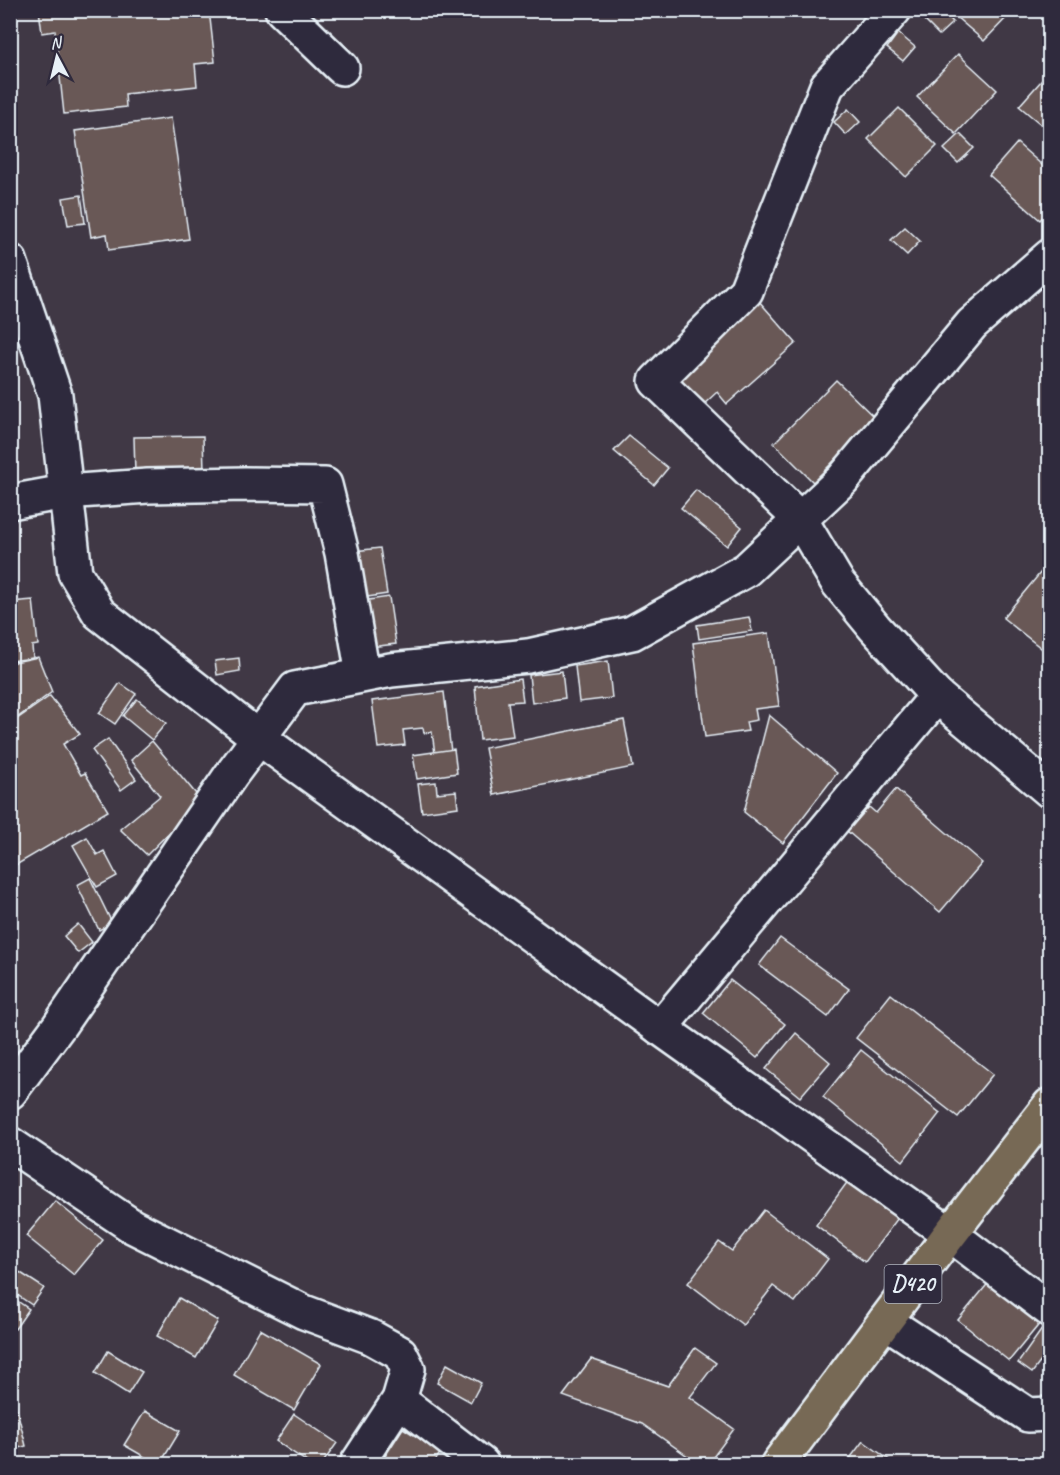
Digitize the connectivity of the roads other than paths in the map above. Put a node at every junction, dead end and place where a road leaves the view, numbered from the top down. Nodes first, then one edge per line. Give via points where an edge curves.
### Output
1 (282, 10) edge
2 (894, 10) edge
3 (342, 68) dead end
4 (1050, 256) edge
5 (10, 261) edge
6 (65, 492) junction
7 (10, 502) edge
8 (800, 519) junction
9 (363, 675) junction
10 (937, 696) junction
11 (259, 738) junction
12 (1050, 791) edge
13 (660, 1028) junction
14 (10, 1092) edge
15 (1050, 1105) edge
16 (10, 1144) edge
17 (950, 1234) junction
18 (1050, 1310) edge
19 (885, 1321) junction
20 (399, 1400) junction
21 (1050, 1414) edge
22 (357, 1464) edge
23 (482, 1464) edge
24 (778, 1464) edge

1 - 3 street
2 - 8 street via 826,86 746,291 656,381
4 - 8 street via 972,324 842,480
5 - 6 street via 55,395
6 - 7 street
6 - 9 street via 202,484 325,484 342,553
6 - 11 street via 75,573 99,612
8 - 9 street via 746,570 632,633 528,656
8 - 10 street via 838,583
9 - 11 street via 295,689
10 - 12 street
10 - 13 street
11 - 13 street
11 - 14 street
13 - 17 street
15 - 17 main road, D420
16 - 20 street via 132,1226 304,1312 371,1337 400,1353 408,1369
17 - 18 street
17 - 19 main road, D420
19 - 21 street via 1028,1415
19 - 24 main road, D420
20 - 22 street
20 - 23 street

